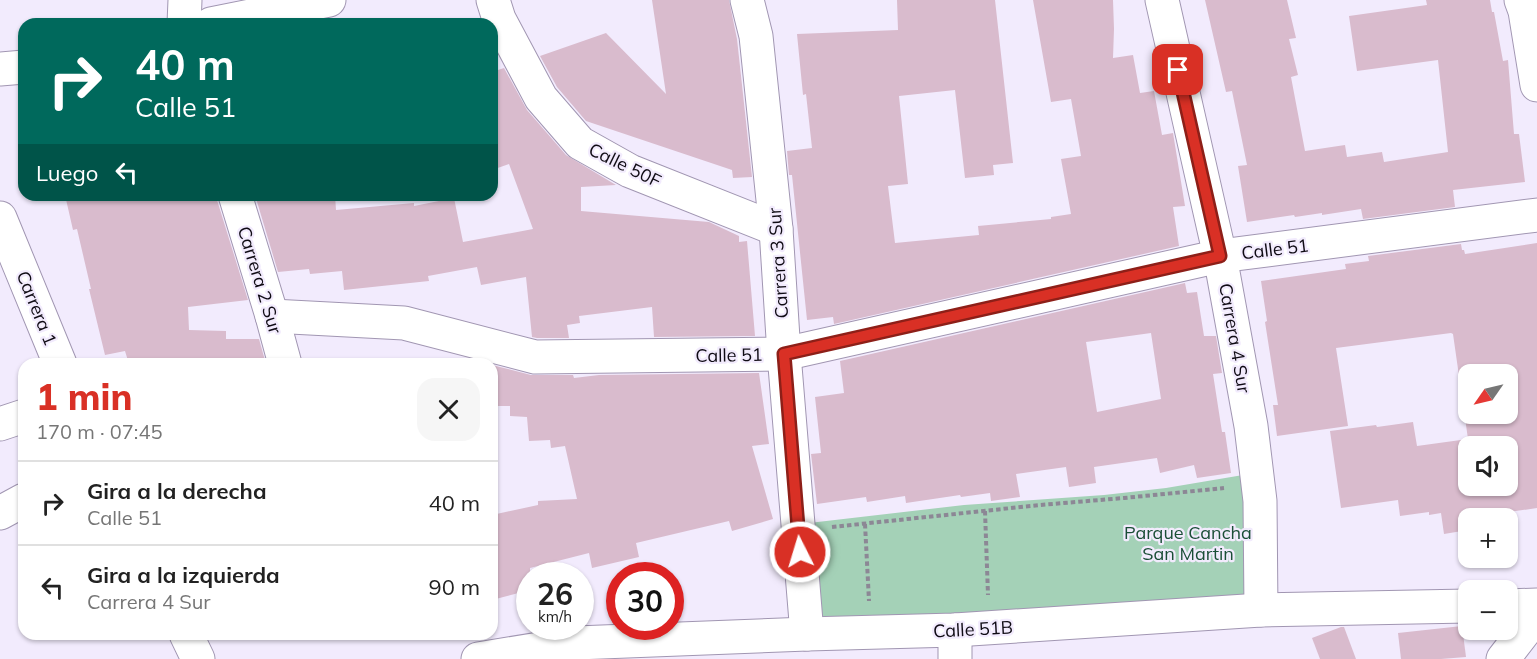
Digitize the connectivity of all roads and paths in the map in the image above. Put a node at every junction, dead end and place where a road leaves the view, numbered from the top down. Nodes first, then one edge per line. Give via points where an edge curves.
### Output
1 (185, 0) edge
2 (329, 0) edge
3 (747, 0) edge
4 (1162, 0) edge
5 (1521, 0) edge
6 (496, 9) edge
7 (184, 18) edge
8 (240, 18) edge
9 (18, 68) edge
10 (0, 69) edge
11 (1537, 85) edge
12 (237, 201) edge
13 (1537, 215) edge
14 (0, 218) edge
15 (776, 229) junction
16 (1220, 256) junction
17 (272, 316) junction
18 (784, 354) junction
19 (58, 358) edge
20 (283, 358) edge
21 (18, 418) edge
22 (0, 424) edge
23 (1258, 484) junction
24 (18, 503) edge
25 (985, 511) junction
26 (0, 513) edge
27 (865, 524) junction
28 (798, 531) junction
29 (1537, 605) edge
30 (1458, 606) edge
31 (1518, 606) edge
32 (1261, 610) junction
33 (1537, 615) edge
34 (990, 628) junction
35 (870, 632) junction
36 (807, 634) junction
37 (189, 640) edge
38 (955, 645) edge
39 (713, 649) edge
40 (198, 659) edge
41 (478, 659) edge
42 (1503, 659) edge

1 - 7 street
2 - 8 street
3 - 15 street, Carrera 3 Sur via 756,36
4 - 16 street, Carrera 4 Sur
5 - 11 street
6 - 15 street, Calle 50F via 541,98 580,143 630,171
9 - 10 street
12 - 17 street, Carrera 2 Sur
13 - 16 street, Calle 51
14 - 19 street, Carrera 1
15 - 18 street, Carrera 3 Sur
16 - 18 street, Calle 51
16 - 23 street, Carrera 4 Sur
17 - 18 street, Calle 51 via 404,322 535,357
17 - 20 street, Carrera 2 Sur
18 - 28 street, Carrera 3 Sur
21 - 22 street
23 - 25 path
23 - 32 street, Carrera 4 Sur
24 - 26 street
25 - 27 path
25 - 34 path
27 - 28 path
27 - 35 path
28 - 36 street, Carrera 3 Sur
29 - 31 street
30 - 32 street, Calle 51B
32 - 34 street, Calle 51B
33 - 42 street
34 - 38 street, Calle 51B
35 - 36 street, Calle 51B
35 - 38 street, Calle 51B
36 - 39 street, Calle 51B
37 - 40 street
39 - 41 street, Calle 51B via 576,643

